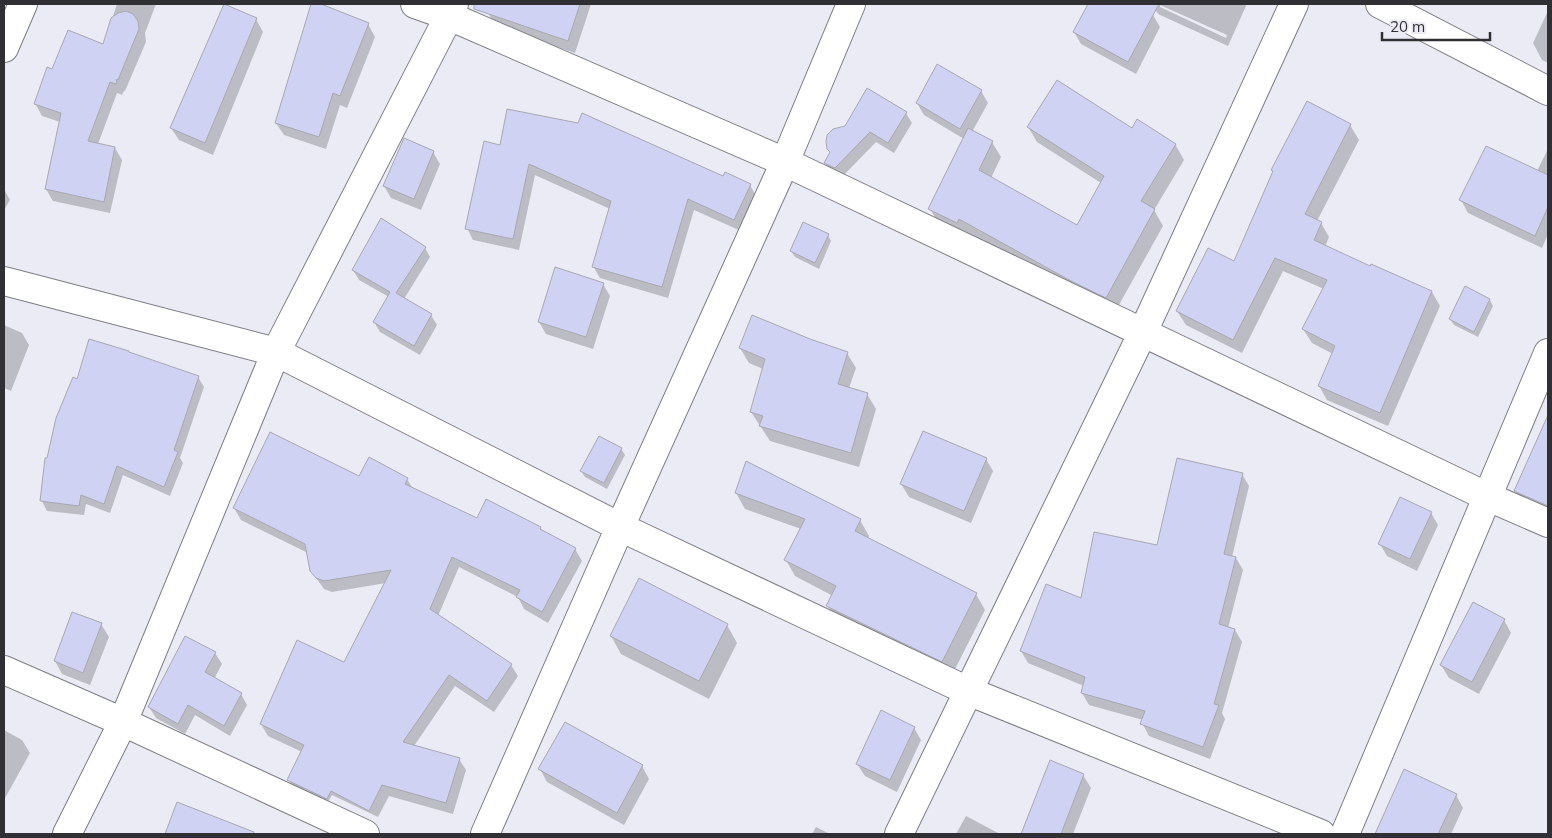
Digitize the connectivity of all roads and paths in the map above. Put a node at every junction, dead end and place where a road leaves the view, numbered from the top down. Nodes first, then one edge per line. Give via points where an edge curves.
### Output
1 (23, 4) edge
2 (415, 4) edge
3 (851, 4) edge
4 (1294, 4) edge
5 (1380, 4) edge
6 (452, 10) edge
7 (4, 48) edge
8 (1548, 91) edge
9 (784, 162) junction
10 (4, 280) edge
11 (1143, 332) junction
12 (276, 352) junction
13 (1548, 353) edge
14 (1486, 496) junction
15 (1548, 523) edge
16 (620, 527) junction
17 (4, 670) edge
18 (968, 691) junction
19 (123, 722) junction
20 (67, 834) edge
21 (365, 834) edge
22 (486, 834) edge
23 (899, 834) edge
24 (1321, 834) edge
25 (1345, 834) edge

1 - 7 street
2 - 6 street
3 - 9 street
4 - 11 street
5 - 8 street
6 - 9 street
6 - 12 street
9 - 11 street
9 - 16 street
10 - 12 street
11 - 14 street
11 - 18 street
12 - 16 street
12 - 19 street
13 - 14 street
14 - 15 street
14 - 25 street
16 - 18 street
16 - 22 street
17 - 19 street
18 - 23 street
18 - 24 street
19 - 20 street
19 - 21 street

